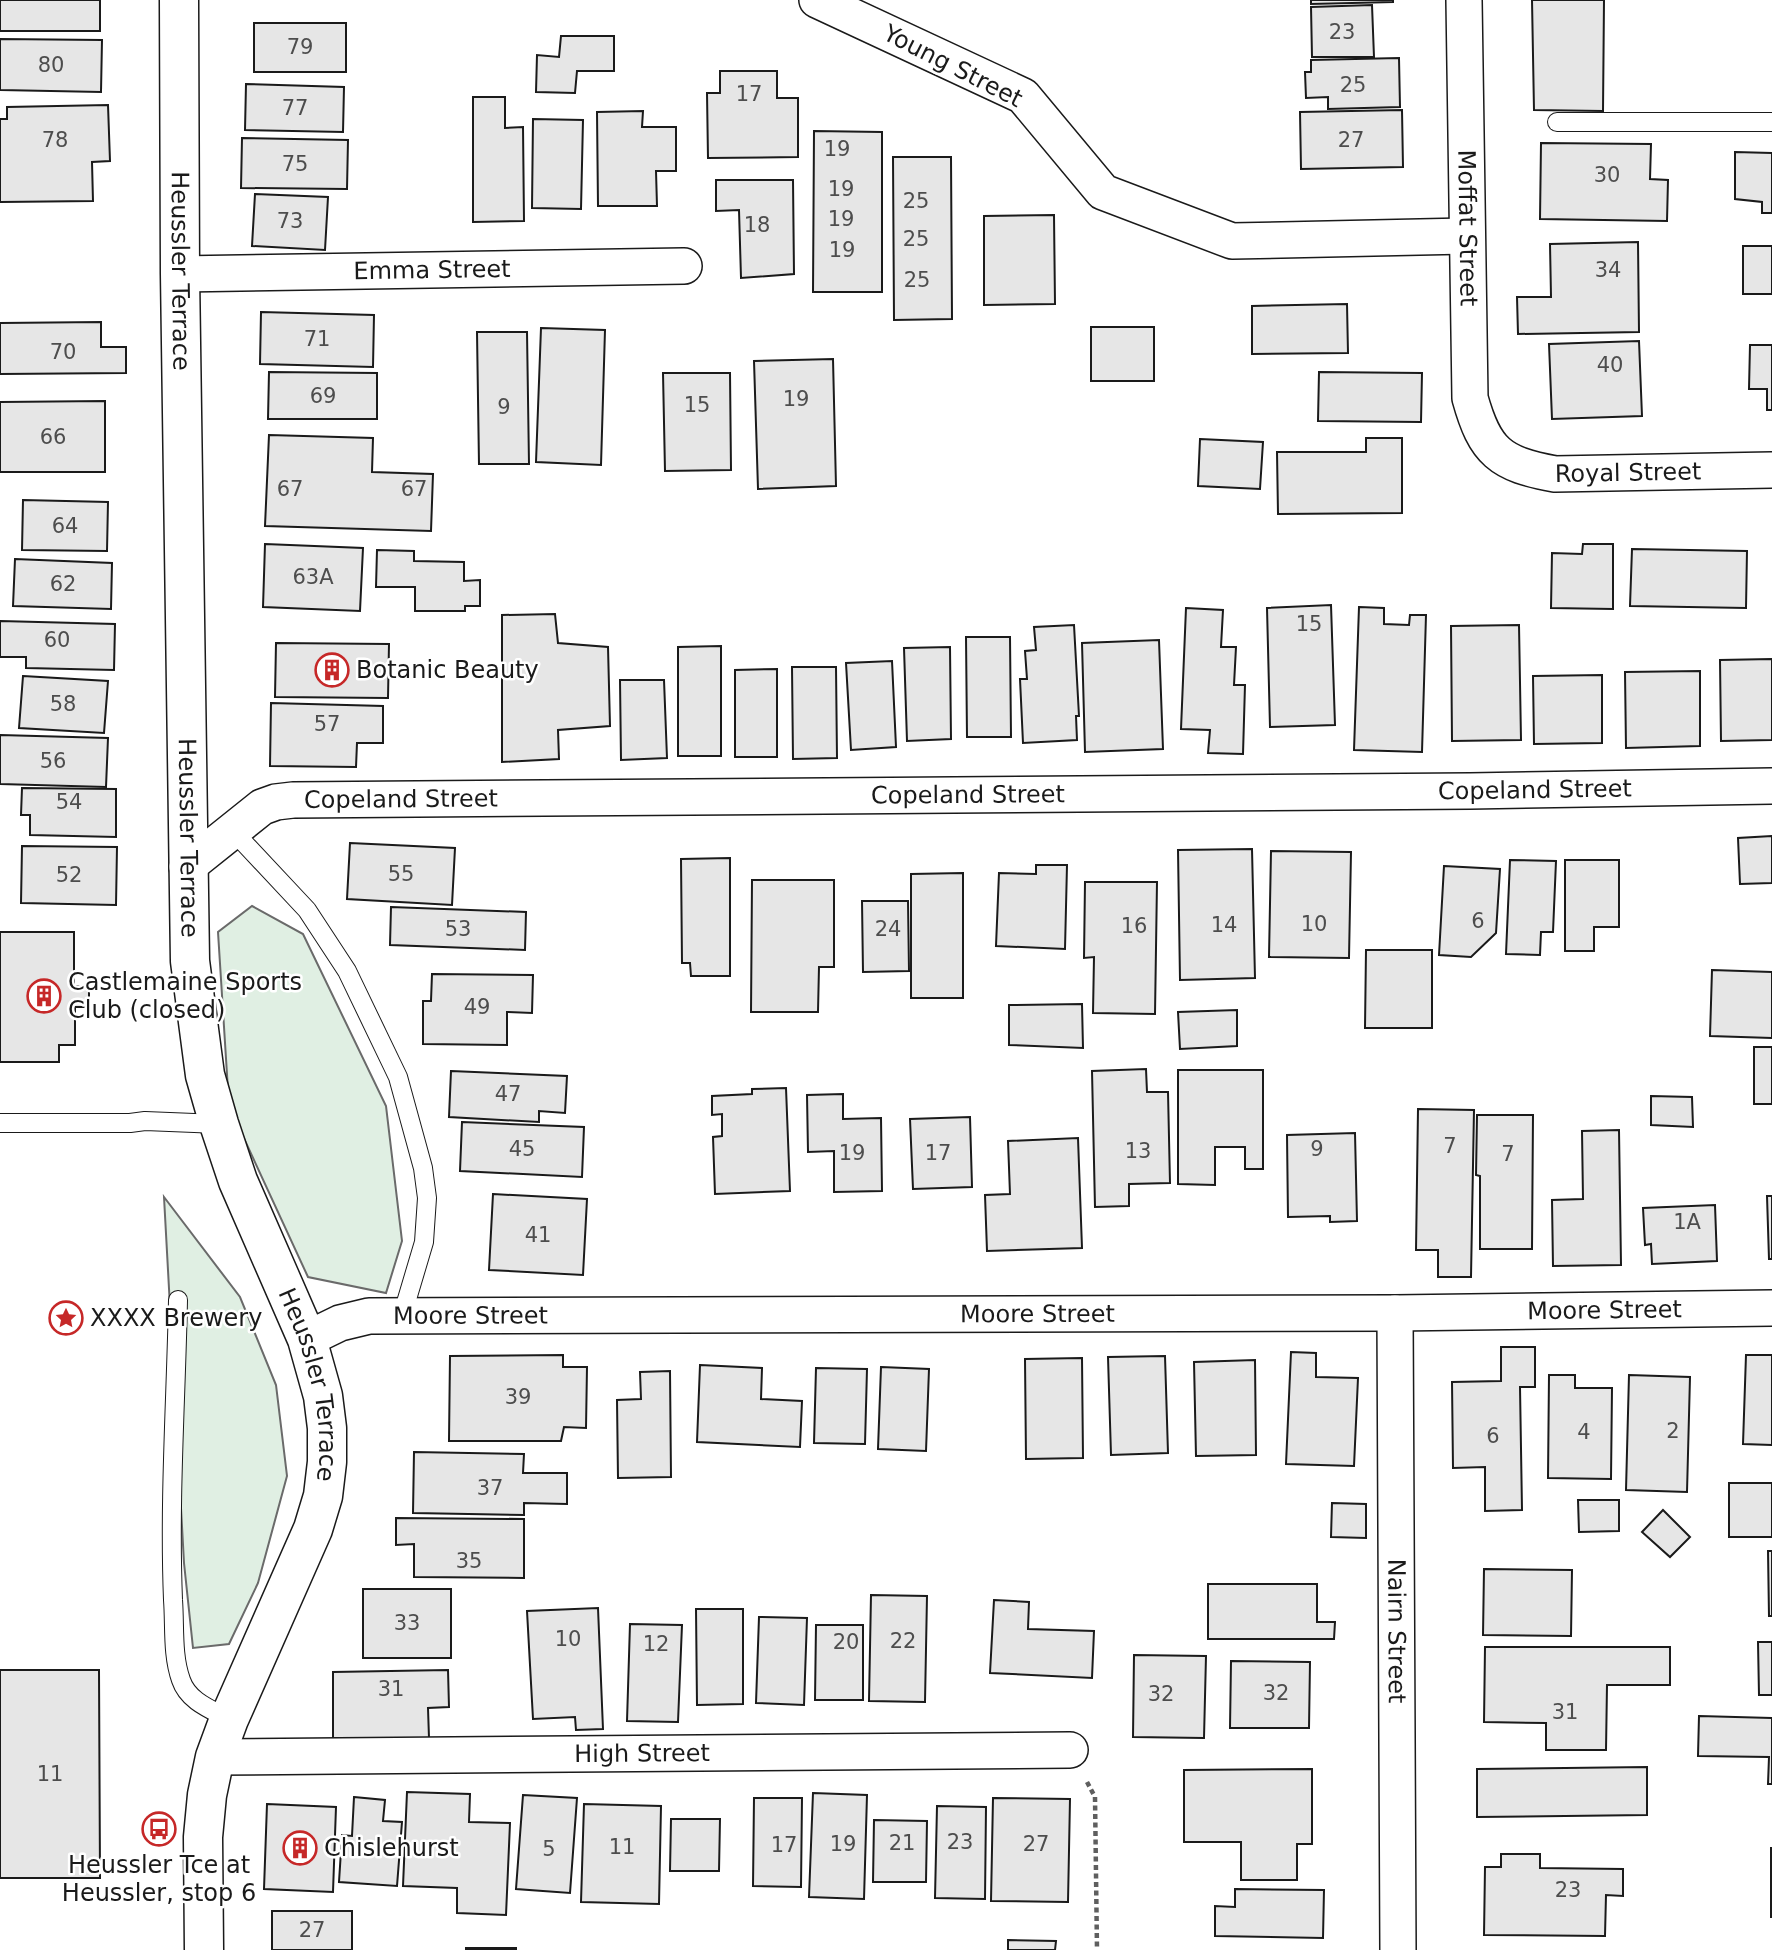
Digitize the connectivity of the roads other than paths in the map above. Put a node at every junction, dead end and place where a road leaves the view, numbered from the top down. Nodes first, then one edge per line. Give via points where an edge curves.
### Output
1 (178, 0) edge
2 (817, 0) edge
3 (1464, 0) edge
4 (1558, 122) dead end
5 (1772, 122) edge
6 (1466, 236) junction
7 (684, 266) dead end
8 (180, 274) junction
9 (1491, 449) joint
10 (1772, 470) edge
11 (1772, 786) edge
12 (233, 831) junction
13 (187, 867) junction
14 (0, 1123) edge
15 (219, 1124) junction
16 (178, 1300) dead end
17 (1772, 1308) edge
18 (1395, 1313) junction
19 (402, 1316) junction
20 (307, 1339) junction
21 (229, 1719) junction
22 (1070, 1750) road end
23 (215, 1758) junction
24 (204, 1950) edge
25 (1398, 1950) edge

1 - 8 street, Heussler Terrace
2 - 6 street, Young Street via 1023,96 1103,192 1232,241
3 - 6 street, Moffat Street
4 - 5 lane
6 - 9 street, Moffat Street via 1470,398 1477,425
7 - 8 street, Emma Street
8 - 13 street, Heussler Terrace
9 - 10 street, Royal Street via 1532,470 1555,474
11 - 12 street, Copeland Street via 293,800 262,807
12 - 13 street, Copeland Street
12 - 19 lane, Heussler Terrace via 307,910 347,971 398,1077 427,1198 424,1242
13 - 15 street, Heussler Terrace via 197,1026
14 - 15 lane
15 - 20 street, Heussler Terrace via 238,1181
16 - 21 lane via 172,1559 176,1662 181,1682 195,1701
17 - 18 street, Moore Street
18 - 19 street, Moore Street
18 - 25 street, Nairn Street
19 - 20 street, Moore Street via 369,1316 340,1323
20 - 21 street, Heussler Terrace via 327,1429 323,1496 313,1529
21 - 23 street, Heussler Terrace
22 - 23 street, High Street
23 - 24 street, Heussler Terrace via 203,1836

